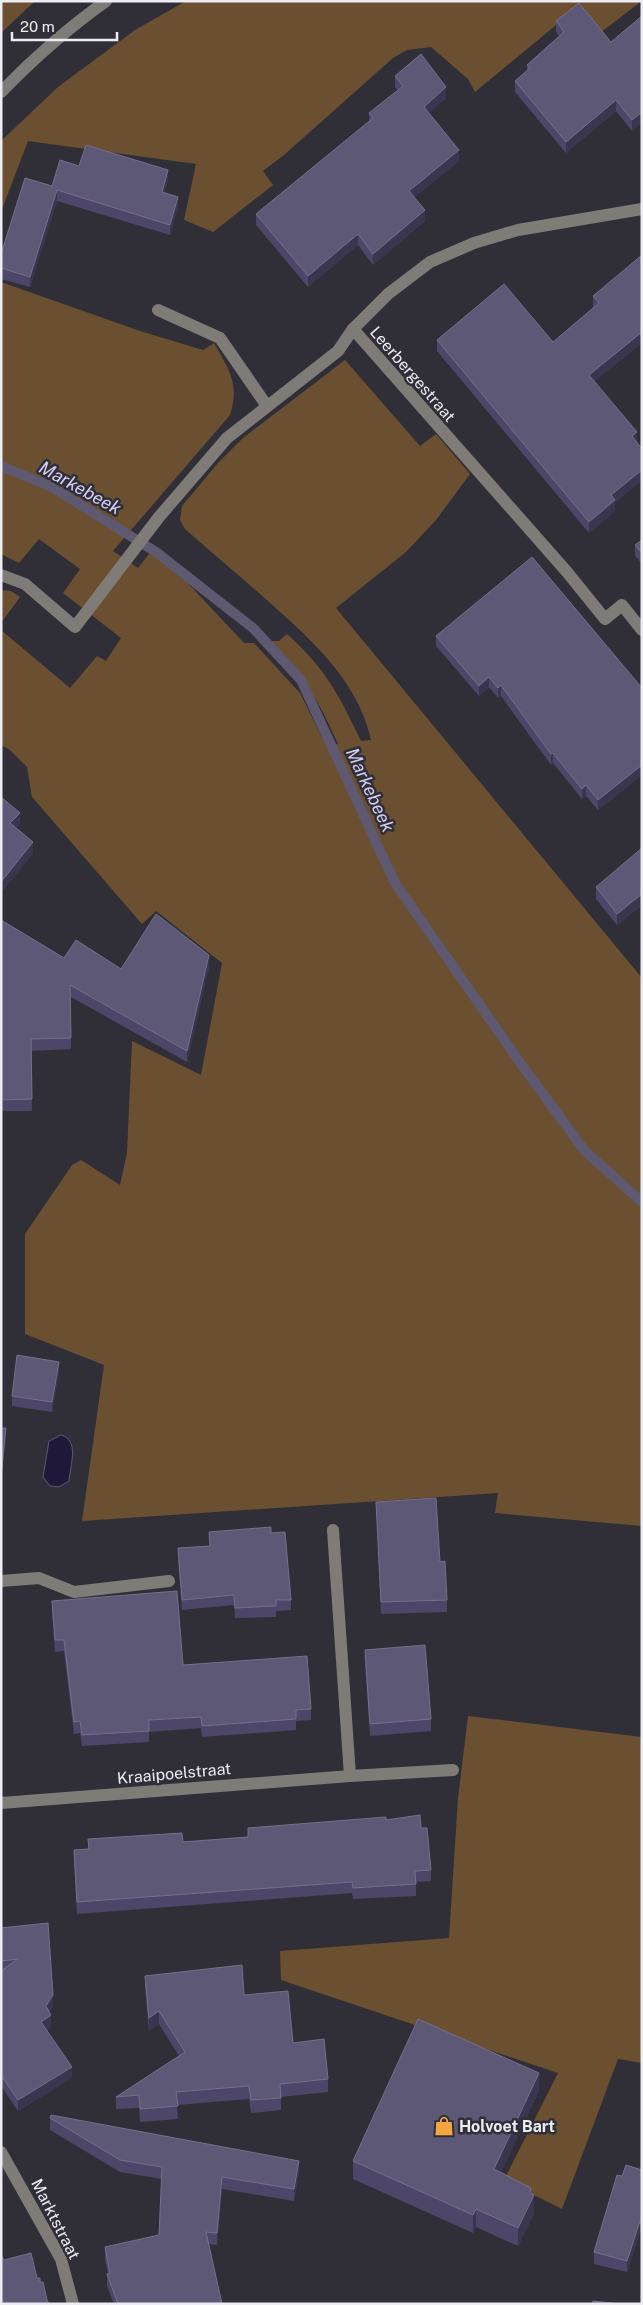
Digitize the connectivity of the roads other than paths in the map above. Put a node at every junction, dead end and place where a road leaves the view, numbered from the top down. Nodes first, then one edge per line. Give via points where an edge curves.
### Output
1 (106, 1) edge
2 (1, 92) edge
3 (642, 209) edge
4 (158, 310) dead end
5 (353, 329) junction
6 (266, 406) junction
7 (1, 575) edge
8 (642, 630) edge
9 (333, 1530) dead end
10 (1, 1581) edge
11 (169, 1581) dead end
12 (453, 1770) dead end
13 (350, 1776) junction
14 (1, 1804) edge
15 (1, 2152) edge
16 (73, 2304) edge

1 - 2 street via 31,61
3 - 5 street, Leerbergestraat via 518,230 452,252 430,262 388,294
4 - 6 street via 220,338
5 - 6 street via 338,351
5 - 8 street, Leerbergestraat via 605,619 622,605
6 - 7 street via 227,438 156,522 75,627 25,584
9 - 13 street
10 - 11 street via 39,1578 74,1592
12 - 13 street, Kraaipoelstraat
13 - 14 street, Kraaipoelstraat
15 - 16 street, Marktstraat via 61,2259

